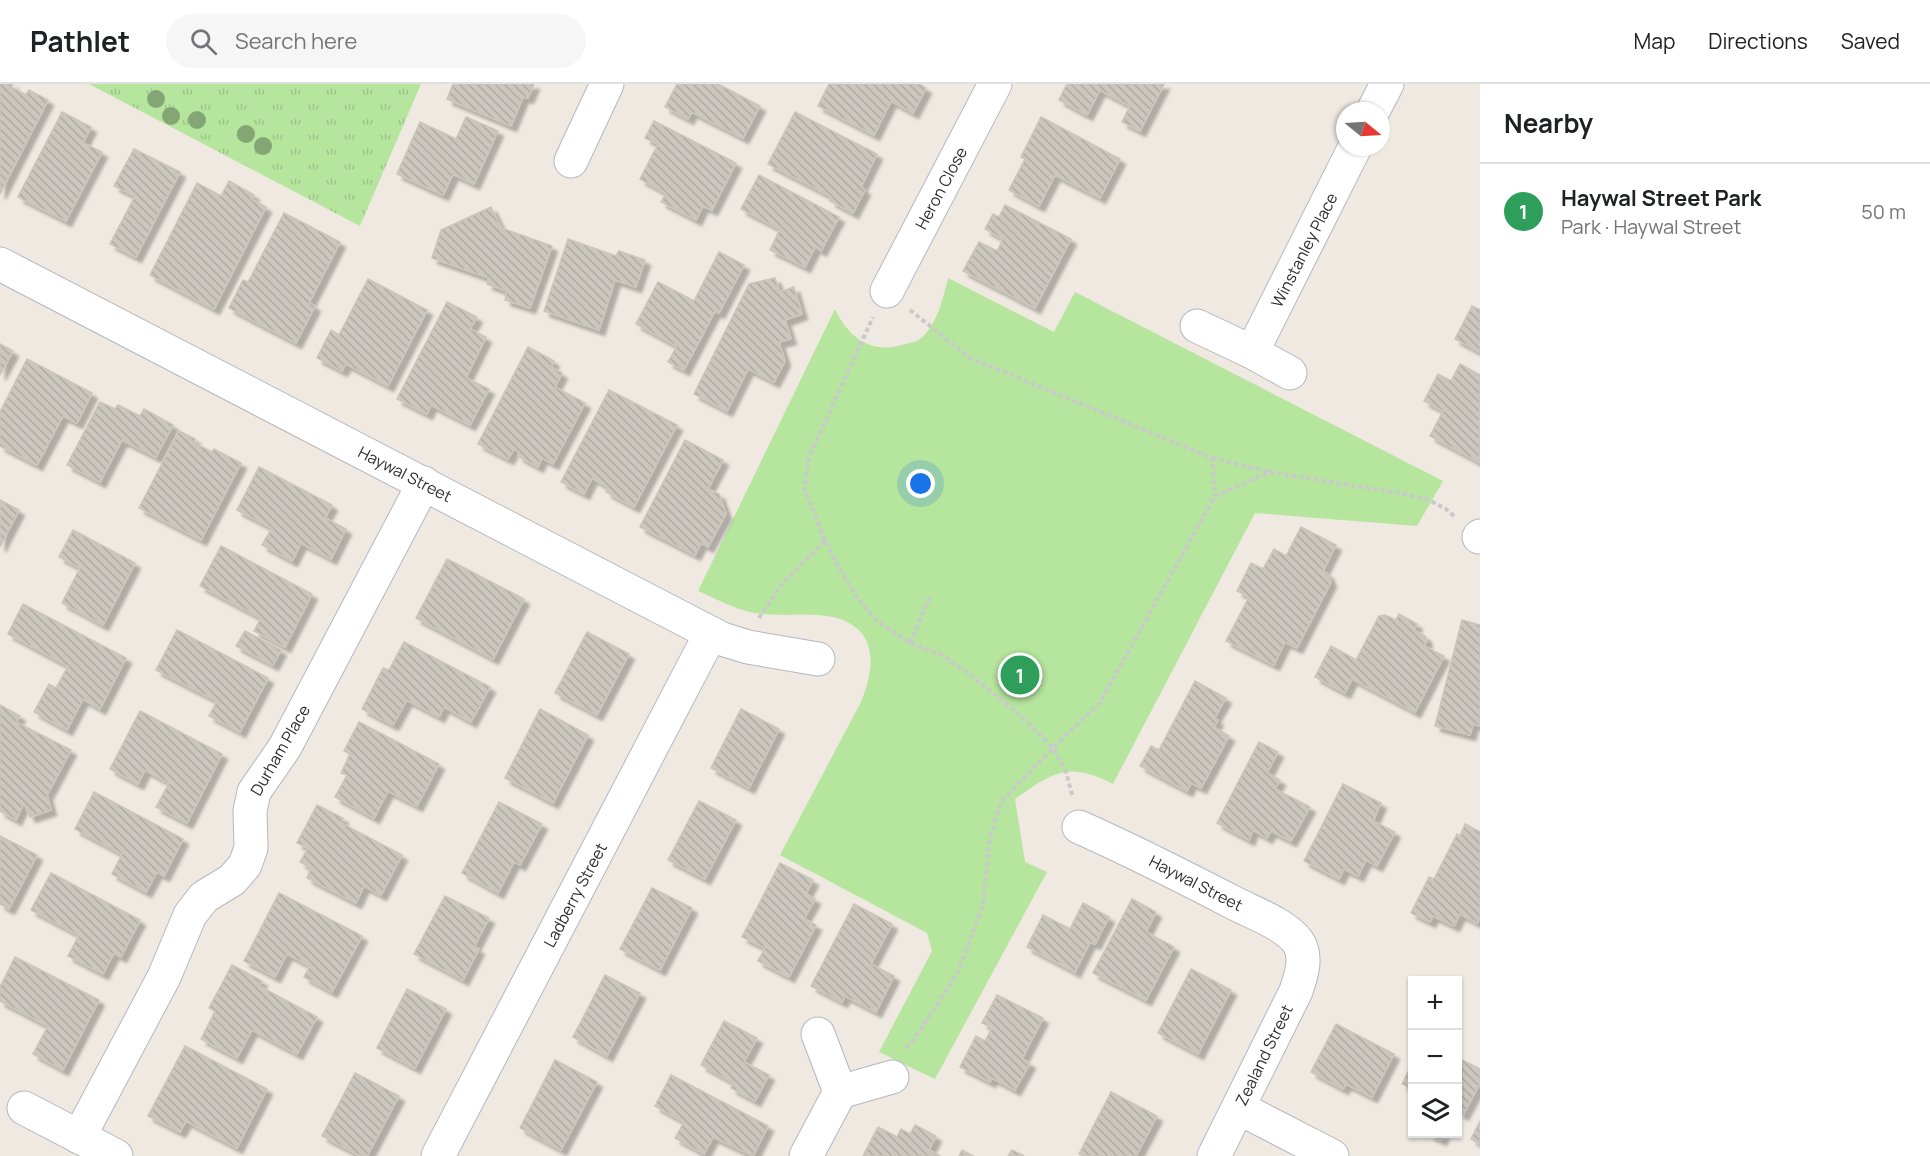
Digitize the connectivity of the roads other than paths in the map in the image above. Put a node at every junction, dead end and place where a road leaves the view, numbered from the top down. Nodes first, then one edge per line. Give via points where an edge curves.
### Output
1 (607, 84) edge
2 (995, 84) edge
3 (1387, 84) edge
4 (1378, 102) edge
5 (1350, 156) edge
6 (571, 161) dead end
7 (0, 264) edge
8 (887, 291) road end
9 (1197, 326) dead end
10 (1252, 352) junction
11 (1290, 374) dead end
12 (423, 483) junction
13 (711, 633) junction
14 (818, 659) dead end
15 (1079, 827) road end
16 (1302, 951) joint
17 (818, 1034) dead end
18 (892, 1077) road end
19 (840, 1092) junction
20 (24, 1108) dead end
21 (1239, 1108) junction
22 (79, 1137) junction
23 (116, 1156) edge
24 (438, 1156) edge
25 (807, 1156) edge
26 (1214, 1156) edge
27 (1332, 1156) edge

1 - 6 street
2 - 8 street, Heron Close
3 - 4 street
5 - 10 street, Winstanley Place
7 - 12 street, Haywal Street
9 - 10 street
10 - 11 street
12 - 13 street, Haywal Street
12 - 22 street, Durham Place via 285,747 254,792 251,848 245,865 232,880 204,897 190,915 164,976
13 - 14 street, Haywal Street via 735,644
13 - 24 street, Ladberry Street
15 - 16 street, Haywal Street via 1275,924 1298,942
16 - 21 street, Zealand Street via 1304,961 1296,991
17 - 19 street
18 - 19 street
19 - 25 street
20 - 22 street
21 - 26 street, Zealand Street
21 - 27 street
22 - 23 street

